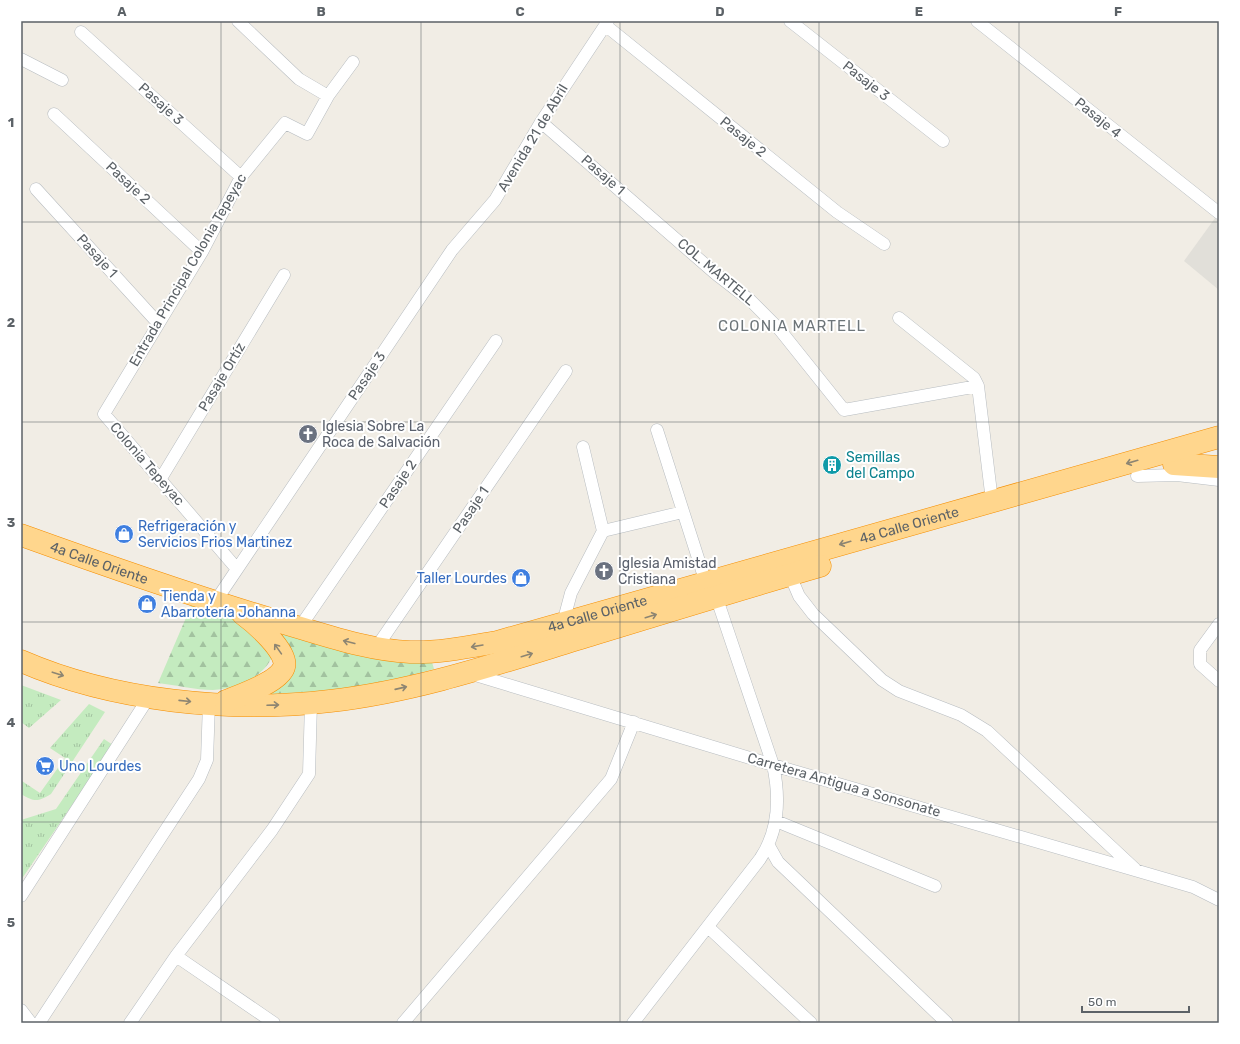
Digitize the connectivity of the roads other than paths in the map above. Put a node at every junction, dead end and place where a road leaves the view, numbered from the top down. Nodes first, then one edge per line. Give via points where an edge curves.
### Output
1 (238, 21) edge
2 (790, 21) edge
3 (977, 21) edge
4 (606, 23) edge
5 (81, 32) dead end
6 (21, 59) edge
7 (353, 62) dead end
8 (62, 80) dead end
9 (328, 96) junction
10 (54, 114) dead end
11 (541, 122) junction
12 (943, 141) dead end
13 (241, 177) junction
14 (36, 189) dead end
15 (1219, 214) edge
16 (664, 228) joint
17 (884, 244) dead end
18 (452, 250) joint
19 (202, 252) junction
20 (284, 275) dead end
21 (899, 318) dead end
22 (158, 323) junction
23 (496, 341) dead end
24 (566, 371) dead end
25 (978, 386) junction
26 (104, 414) joint
27 (1219, 422) edge
28 (657, 430) dead end
29 (1219, 437) edge
30 (583, 447) dead end
31 (1219, 452) edge
32 (1172, 458) junction
33 (1219, 467) edge
34 (1137, 476) junction
35 (160, 480) junction
36 (1219, 480) edge
37 (992, 501) junction
38 (683, 512) junction
39 (603, 531) junction
40 (21, 535) edge
41 (237, 569) junction
42 (790, 575) junction
43 (711, 589) junction
44 (215, 602) junction
45 (236, 609) junction
46 (563, 623) junction
47 (1219, 624) edge
48 (300, 628) junction
49 (376, 648) junction
50 (21, 661) edge
51 (469, 672) junction
52 (1219, 681) edge
53 (149, 697) junction
54 (214, 703) junction
55 (311, 703) junction
56 (634, 722) junction
57 (773, 765) junction
58 (776, 821) junction
59 (769, 846) junction
60 (1137, 871) junction
61 (935, 886) dead end
62 (21, 896) edge
63 (1219, 900) edge
64 (708, 926) junction
65 (176, 956) junction
66 (21, 1010) edge
67 (31, 1023) edge
68 (39, 1023) edge
69 (130, 1023) edge
70 (274, 1023) edge
71 (403, 1023) edge
72 (633, 1023) edge
73 (811, 1023) edge
74 (947, 1023) edge

1 - 9 street via 299,79
2 - 12 street, Pasaje 3
3 - 15 street, Pasaje 4
4 - 11 street, Avenida 21 de Abril
4 - 17 street, Pasaje 2 via 837,212
5 - 13 street, Pasaje 3
6 - 8 street
7 - 9 street, Entrada Principal Colonia Tepeyac
9 - 13 street, Entrada Principal Colonia Tepeyac via 307,134 285,123
10 - 19 street, Pasaje 2
11 - 16 street, Pasaje 1
11 - 18 street, Avenida 21 de Abril via 495,200
13 - 19 street, Entrada Principal Colonia Tepeyac
14 - 22 street, Pasaje 1
16 - 25 street, COL. MARTELL via 751,301 780,330 844,410
18 - 41 street, Pasaje 3
19 - 22 street, Entrada Principal Colonia Tepeyac
20 - 35 street, Pasaje Ortíz
21 - 25 street via 974,378
22 - 26 street, Entrada Principal Colonia Tepeyac
23 - 48 street, Pasaje 2
24 - 49 street, Pasaje 1
25 - 37 street
26 - 35 street, Colonia Tepeyac
27 - 32 highway
28 - 38 street
29 - 32 highway, 4a Calle Oriente
30 - 39 street
31 - 32 highway, 4a Calle Oriente
32 - 33 highway
32 - 34 highway, 4a Calle Oriente
32 -> 37 highway, 4a Calle Oriente
34 - 36 street via 1177,475
34 - 42 highway, 4a Calle Oriente
35 - 41 street, Colonia Tepeyac
37 -> 43 highway, 4a Calle Oriente
38 - 39 street
38 - 43 street
39 - 46 street via 571,593
40 - 44 highway, 4a Calle Oriente
41 - 44 street, Pasaje 3
42 - 43 highway, 4a Calle Oriente
42 - 60 street via 799,596 813,614 882,680 899,691 961,715 987,731
43 - 46 highway, 4a Calle Oriente
51 -> 43 highway, 4a Calle Oriente
43 - 57 street
44 - 45 highway, 4a Calle Oriente
45 - 48 highway, 4a Calle Oriente
54 -> 45 highway via 272,680 284,667 282,656 263,631
46 -> 49 highway, 4a Calle Oriente via 462,649 410,652
47 - 52 street via 1200,650 1200,664
49 -> 48 highway, 4a Calle Oriente
50 -> 53 highway, 4a Calle Oriente via 92,685
55 -> 51 highway, 4a Calle Oriente via 390,690
51 - 56 street, Carretera Antigua a Sonsonate
53 -> 54 highway, 4a Calle Oriente
53 - 62 street
54 -> 55 highway, 4a Calle Oriente
54 - 68 street via 207,760 200,779
55 - 65 street via 309,774 272,830
56 - 57 street, Carretera Antigua a Sonsonate
56 - 71 street via 611,779
57 - 58 street via 778,785
57 - 60 street, Carretera Antigua a Sonsonate
58 - 59 street
58 - 61 street
59 - 64 street
59 - 74 street via 778,862
60 - 63 street, Carretera Antigua a Sonsonate via 1193,887
64 - 72 street
64 - 73 street
65 - 69 street
65 - 70 street
66 - 67 street

